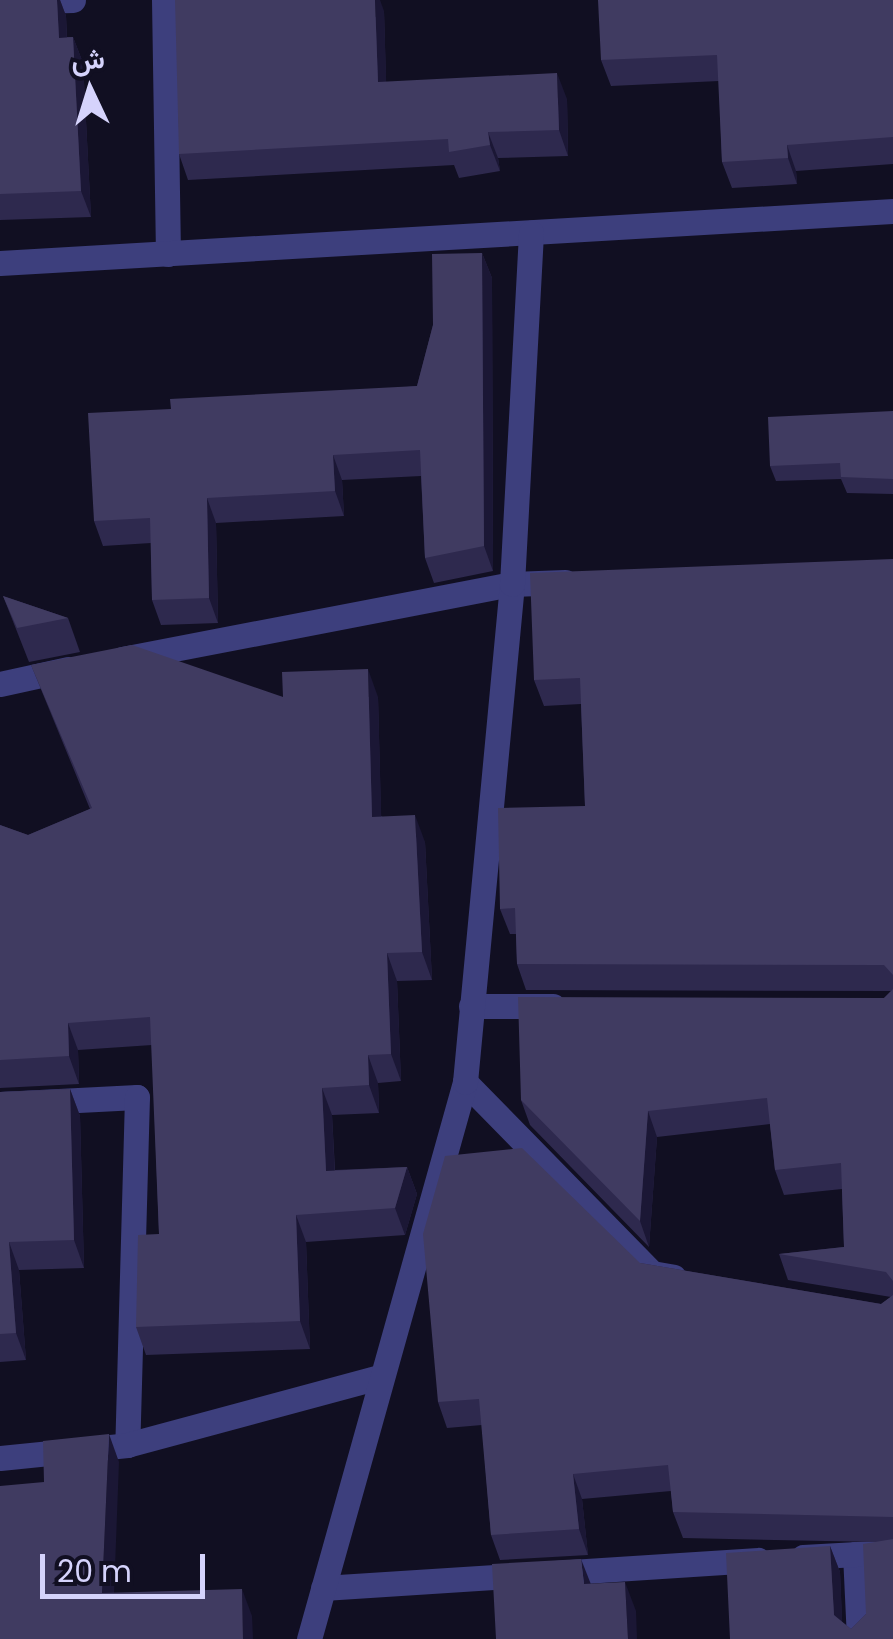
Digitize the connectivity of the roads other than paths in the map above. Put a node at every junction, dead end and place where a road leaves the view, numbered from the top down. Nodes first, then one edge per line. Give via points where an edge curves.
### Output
1 (73, 0) edge
2 (164, 0) edge
3 (0, 2) edge
4 (893, 212) edge
5 (531, 233) junction
6 (168, 254) junction
7 (0, 264) edge
8 (588, 580) edge
9 (512, 584) junction
10 (0, 684) edge
11 (471, 1006) junction
12 (586, 1006) edge
13 (465, 1082) junction
14 (0, 1104) edge
15 (708, 1282) edge
16 (382, 1376) junction
17 (126, 1446) junction
18 (0, 1458) edge
19 (893, 1552) edge
20 (855, 1554) junction
21 (323, 1588) junction
22 (308, 1639) edge
23 (859, 1639) edge

1 - 3 street
2 - 6 street
4 - 5 street
5 - 6 street
5 - 9 street
6 - 7 street
8 - 9 street
9 - 10 street
9 - 11 street
11 - 12 street
11 - 13 street
13 - 15 street via 652,1273
13 - 16 street
14 - 17 street via 137,1097
16 - 17 street
16 - 21 street
17 - 18 street
19 - 20 street
20 - 21 street
20 - 23 street
21 - 22 street

